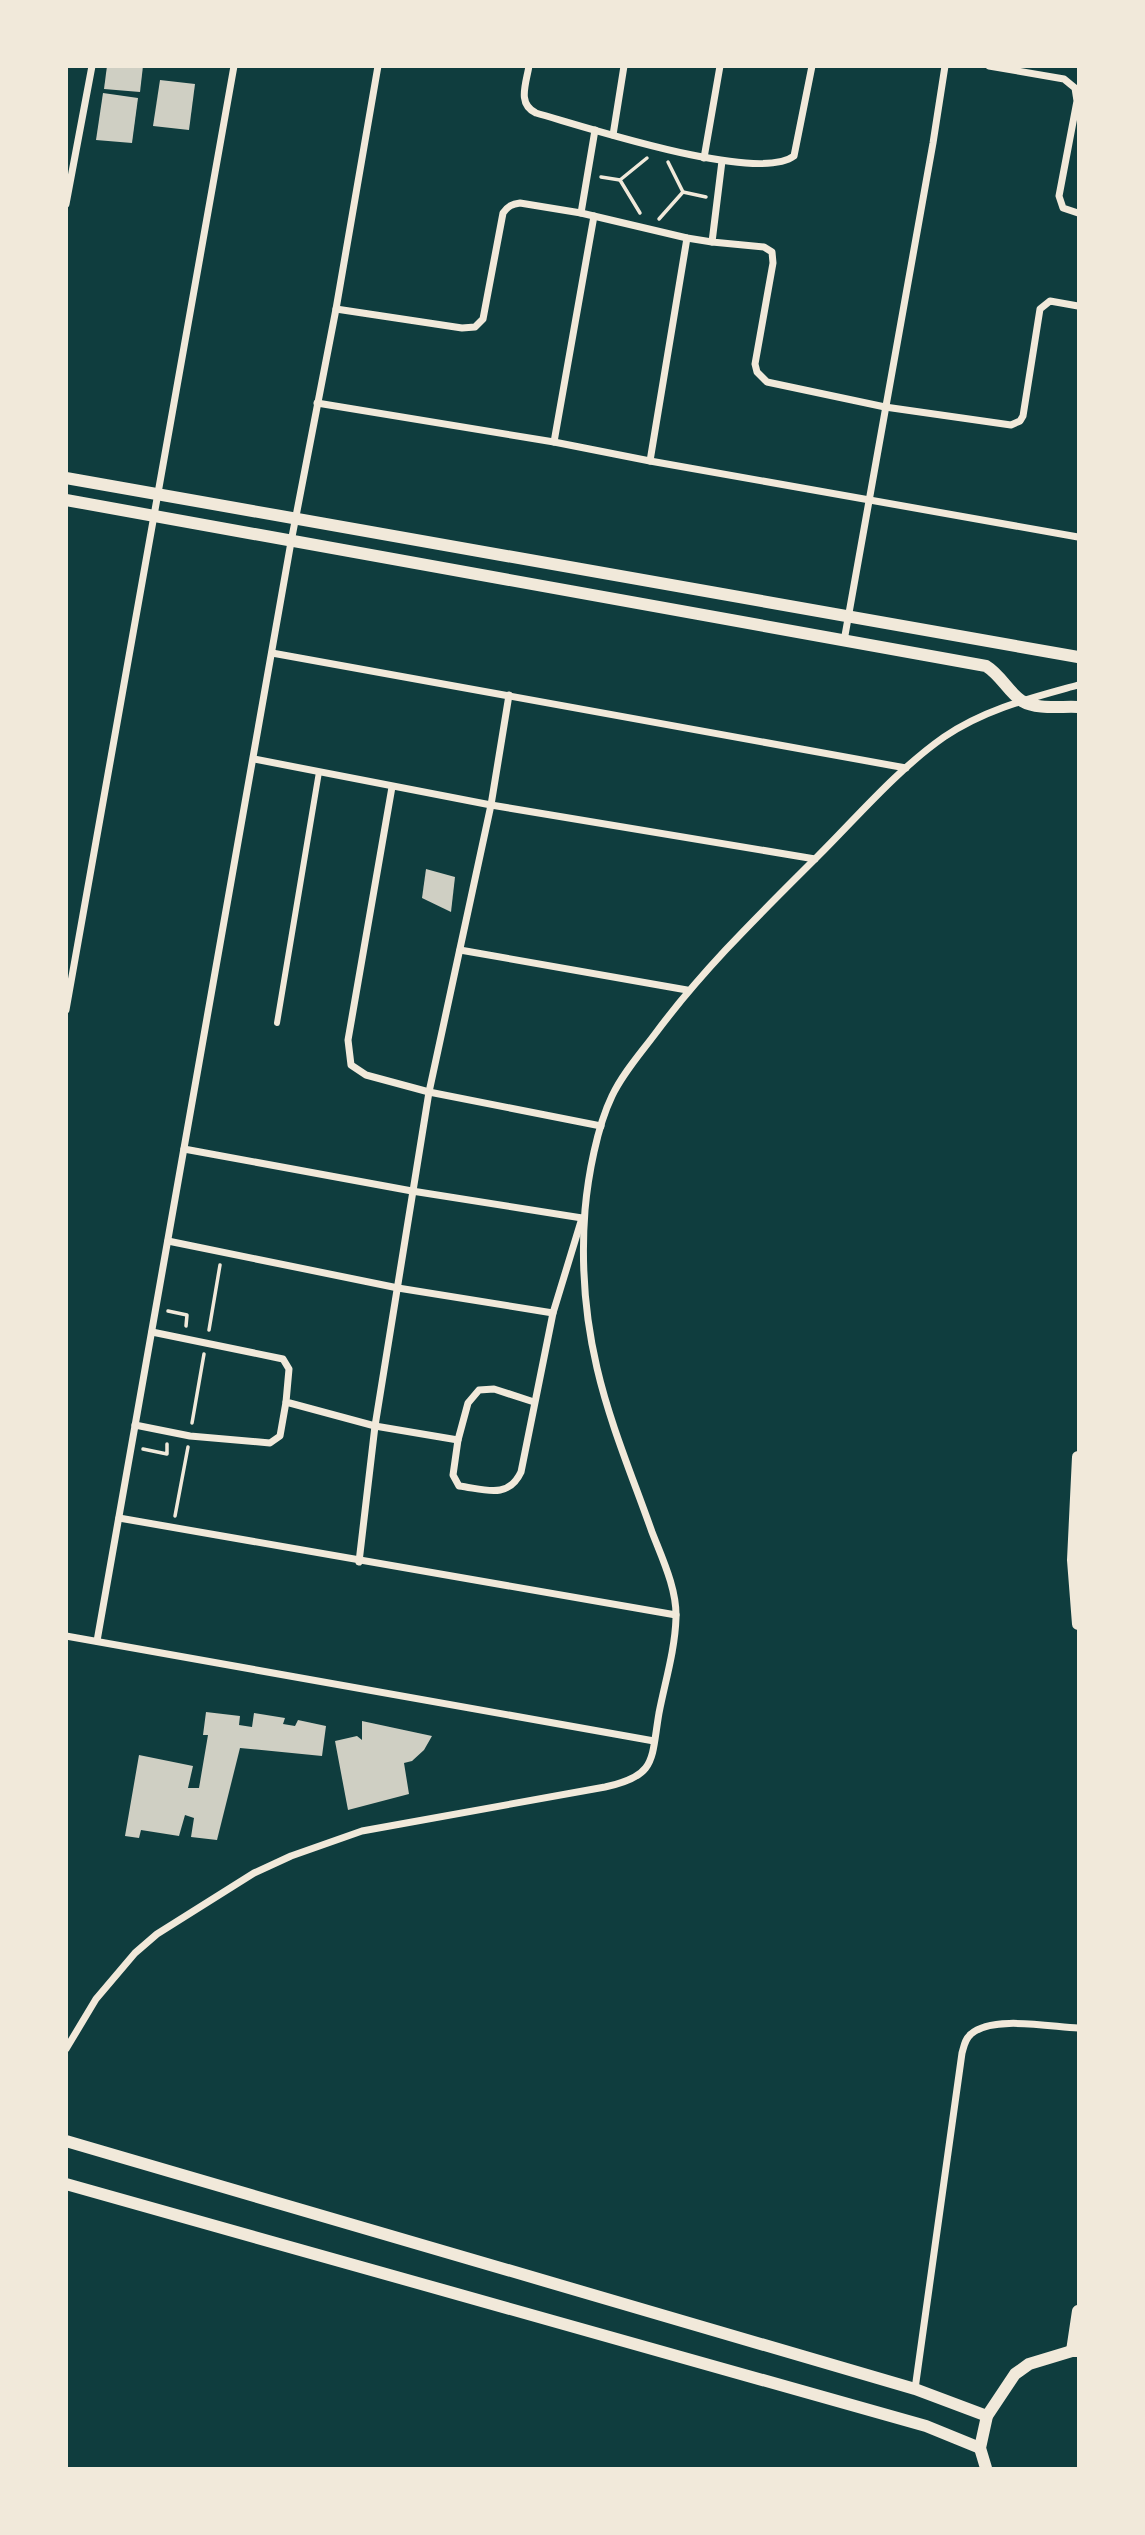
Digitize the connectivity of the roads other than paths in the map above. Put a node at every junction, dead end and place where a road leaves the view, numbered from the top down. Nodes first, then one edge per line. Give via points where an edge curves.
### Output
1 (92, 66) edge
2 (234, 66) edge
3 (378, 66) edge
4 (529, 66) edge
5 (624, 66) edge
6 (720, 66) edge
7 (813, 66) edge
8 (944, 66) edge
9 (989, 66) edge
10 (595, 130) junction
11 (613, 135) junction
12 (704, 158) junction
13 (722, 161) junction
14 (66, 204) edge
15 (581, 212) junction
16 (1079, 213) edge
17 (594, 216) junction
18 (687, 238) junction
19 (712, 242) junction
20 (1079, 306) edge
21 (335, 309) junction
22 (317, 403) junction
23 (885, 407) junction
24 (554, 442) junction
25 (650, 461) junction
26 (66, 478) edge
27 (158, 494) junction
28 (66, 500) edge
29 (869, 500) junction
30 (153, 517) junction
31 (296, 518) junction
32 (1079, 537) edge
33 (291, 542) junction
34 (849, 616) junction
35 (844, 641) junction
36 (272, 653) junction
37 (1079, 657) edge
38 (1079, 685) edge
39 (509, 695) junction
40 (1022, 701) junction
41 (1079, 707) edge
42 (254, 759) junction
43 (906, 768) junction
44 (319, 772) junction
45 (392, 787) junction
46 (491, 805) junction
47 (815, 859) junction
48 (460, 950) junction
49 (687, 990) junction
50 (66, 1010) edge
51 (277, 1023) dead end
52 (429, 1092) junction
53 (601, 1126) junction
54 (184, 1149) junction
55 (412, 1191) junction
56 (585, 1208) junction
57 (582, 1218) junction
58 (168, 1241) junction
59 (398, 1287) junction
60 (553, 1313) junction
61 (152, 1332) junction
62 (286, 1402) junction
63 (534, 1402) junction
64 (135, 1425) junction
65 (375, 1426) junction
66 (458, 1440) junction
67 (1079, 1457) edge
68 (1077, 1495) edge
69 (118, 1518) junction
70 (359, 1562) junction
71 (676, 1615) junction
72 (1079, 1624) edge
73 (66, 1636) edge
74 (97, 1641) junction
75 (654, 1741) junction
76 (1079, 2028) edge
77 (66, 2049) edge
78 (66, 2141) edge
79 (66, 2184) edge
80 (1079, 2311) edge
81 (1076, 2351) edge
82 (915, 2389) junction
83 (986, 2416) junction
84 (979, 2448) junction
85 (985, 2469) edge

1 - 14 street
2 - 27 street
3 - 21 street
4 - 10 street via 523,98 529,110
5 - 11 street
6 - 12 street
7 - 13 street via 794,156 779,162
8 - 23 street
9 - 16 street via 1064,79 1075,88 1077,101 1059,196 1063,208
10 - 11 street
10 - 15 street
11 - 12 street
12 - 13 street
13 - 19 street
15 - 17 street
15 - 21 street via 520,203 507,207 483,319 475,327
17 - 18 street
17 - 24 street
18 - 19 street
18 - 25 street
19 - 23 street via 764,247 772,252 755,364 762,378
20 - 23 street via 1050,301 1040,309 1023,416 1016,424 1002,426
21 - 22 street
22 - 24 street
22 - 31 street
23 - 29 street
24 - 25 street
25 - 29 street
26 - 27 street
27 - 30 street
27 - 31 street
28 - 30 street
29 - 32 street
29 - 34 street
30 - 33 street
30 - 50 street
31 - 33 street
31 - 34 street
33 - 35 street
33 - 36 street
34 - 35 street
34 - 37 street
35 - 40 street via 986,666
36 - 39 street
36 - 42 street
38 - 40 street
39 - 43 street
39 - 46 street
40 - 41 street
40 - 43 street via 962,727
42 - 44 street
42 - 54 street
43 - 47 street
44 - 45 street
44 - 51 street
45 - 46 street
45 - 52 street via 348,1051 351,1065 359,1072
46 - 47 street
46 - 48 street
47 - 49 street
48 - 49 street
48 - 52 street
49 - 53 street via 624,1075
52 - 53 street
52 - 55 street
53 - 56 street
54 - 55 street
54 - 58 street
55 - 57 street
55 - 59 street
56 - 57 street
56 - 71 street via 583,1263 596,1363 606,1405 660,1550
57 - 60 street
58 - 59 street
58 - 61 street
59 - 60 street
59 - 65 street
60 - 63 street
61 - 62 street via 278,1357 289,1369
61 - 64 street
62 - 64 street via 275,1442 190,1436
62 - 65 street
63 - 66 street via 494,1389 479,1390 468,1403
63 - 66 street via 521,1472 506,1490 458,1486 453,1475
64 - 69 street
65 - 66 street
65 - 70 street
67 - 68 street
68 - 72 street via 1073,1560
69 - 70 street
69 - 74 street
70 - 71 street
71 - 75 street
73 - 74 street
74 - 75 street
75 - 77 street via 647,1769 623,1783 362,1831 254,1873 135,1953 96,1999
76 - 82 street via 993,2025 965,2040
78 - 82 street
79 - 84 street via 926,2426
80 - 81 street
81 - 83 street via 1029,2364 1015,2374
82 - 83 street
83 - 84 street
84 - 85 street

